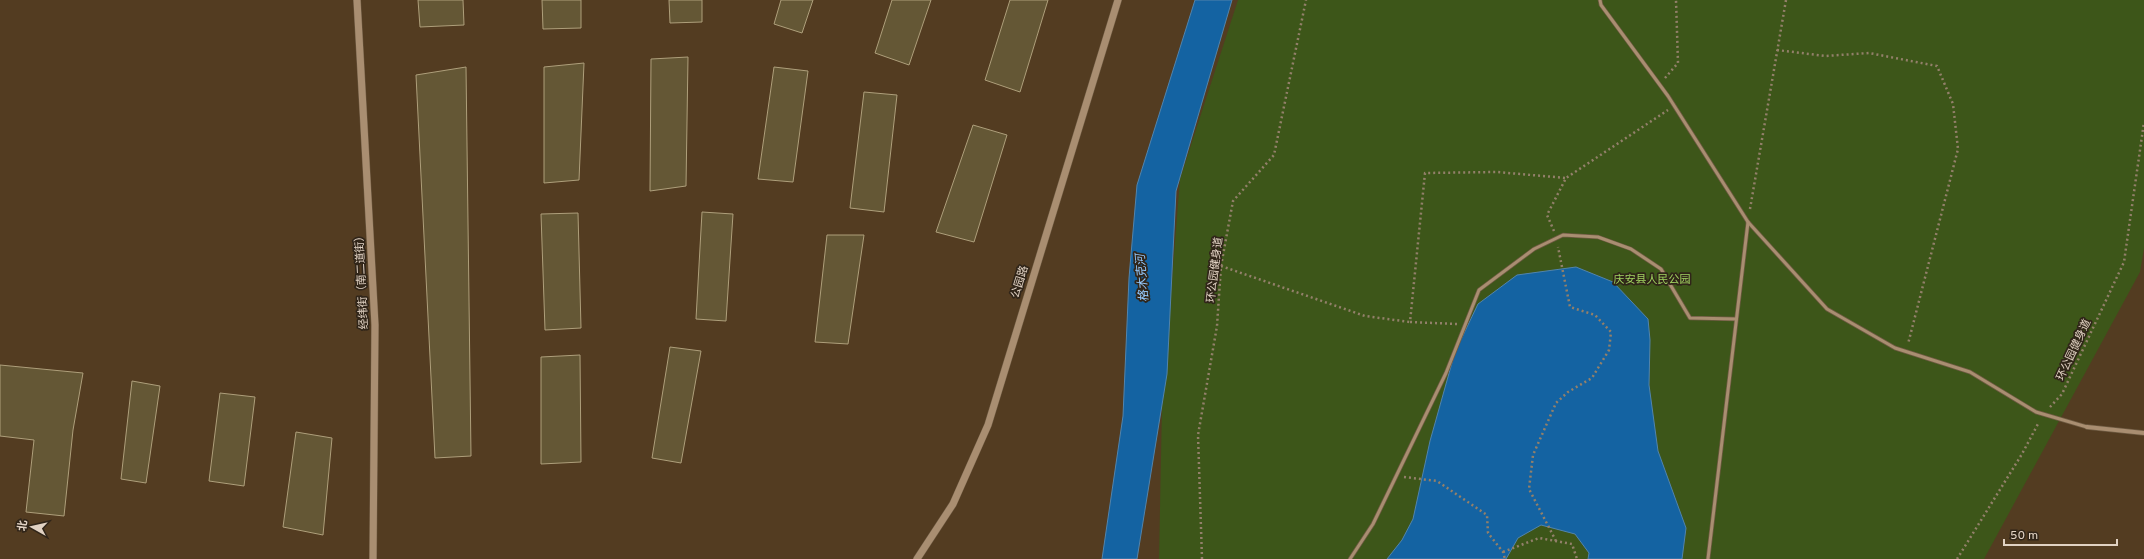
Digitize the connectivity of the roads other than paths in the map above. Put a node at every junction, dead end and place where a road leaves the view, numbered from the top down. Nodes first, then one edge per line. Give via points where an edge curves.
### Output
1 (357, 0) edge
2 (1118, 0) edge
3 (1600, 0) edge
4 (1748, 222) junction
5 (1736, 319) junction
6 (2088, 427) joint
7 (2144, 433) edge
8 (373, 559) edge
9 (917, 559) edge
10 (1350, 559) edge
11 (1708, 559) edge

1 - 8 street, 经纬街（南二道街） via 375,325
2 - 9 street, 公园路 via 988,425 953,504
3 - 4 lane via 1601,5 1660,85
4 - 5 lane
4 - 6 lane via 1827,309 1895,348 1970,372 2036,412
5 - 10 lane via 1690,318 1661,269 1631,249 1598,237 1564,235 1534,249 1479,290 1446,373 1372,524
5 - 11 lane
6 - 7 street

